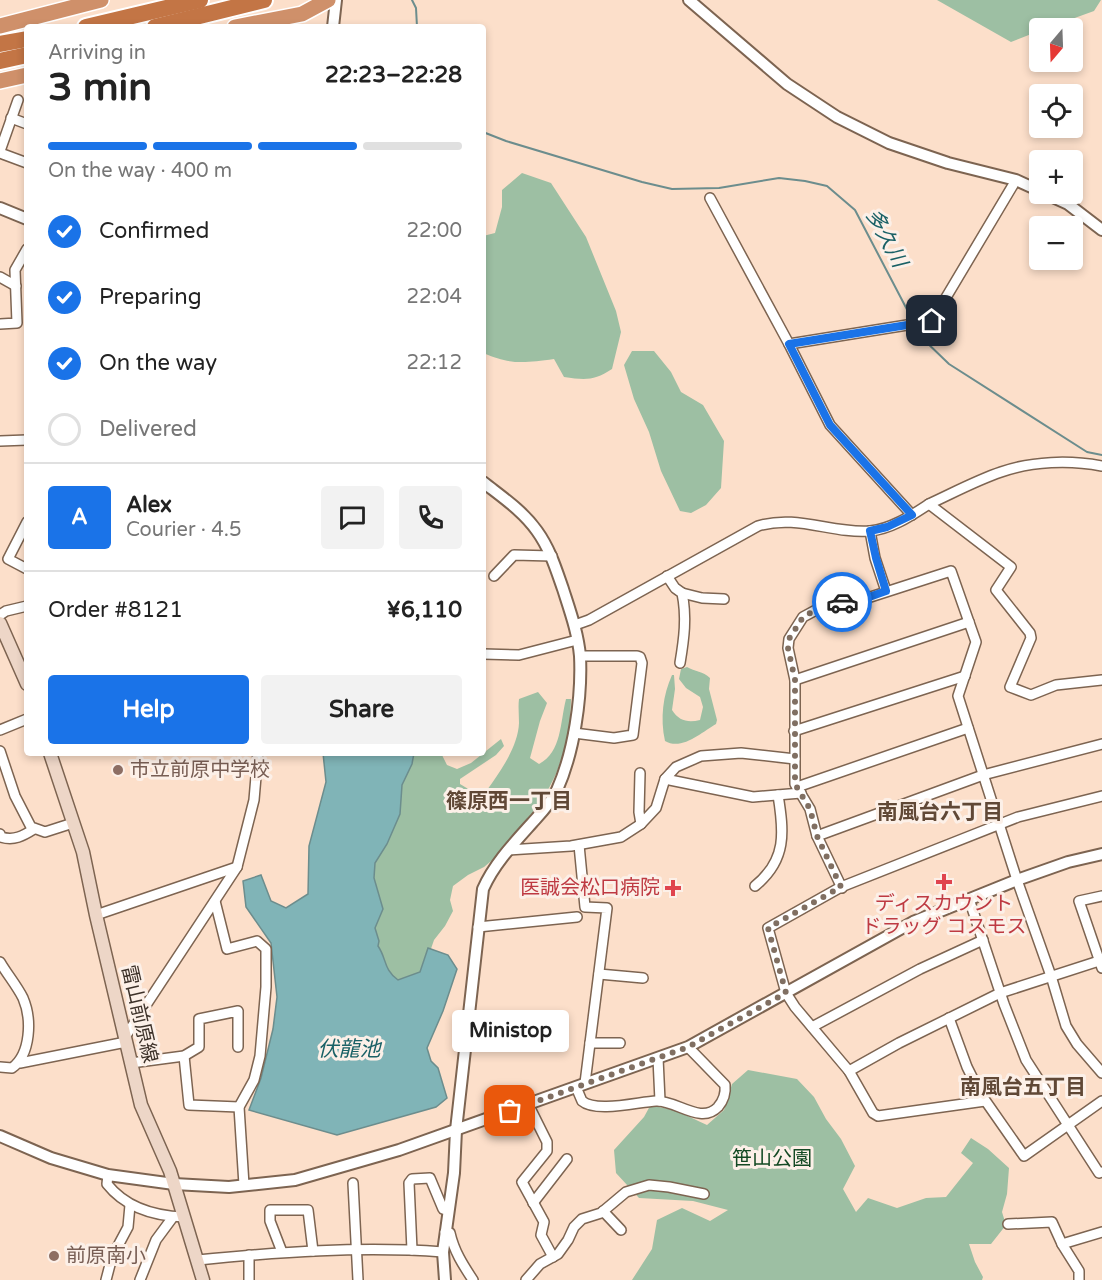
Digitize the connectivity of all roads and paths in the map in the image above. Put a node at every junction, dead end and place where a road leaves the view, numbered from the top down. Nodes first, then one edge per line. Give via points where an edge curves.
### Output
1 (101, 0) edge
2 (200, 0) edge
3 (264, 0) edge
4 (328, 0) edge
5 (336, 0) edge
6 (689, 0) edge
7 (99, 24) edge
8 (167, 24) edge
9 (250, 24) edge
10 (333, 24) edge
11 (0, 26) edge
12 (24, 40) edge
13 (0, 44) edge
14 (24, 56) edge
15 (0, 61) edge
16 (24, 76) edge
17 (0, 81) edge
18 (18, 100) dead end
19 (11, 118) junction
20 (24, 123) edge
21 (2, 138) edge
22 (0, 152) edge
23 (24, 162) edge
24 (1016, 180) junction
25 (1029, 186) edge
26 (710, 198) dead end
27 (1068, 204) edge
28 (0, 208) edge
29 (24, 218) edge
30 (1102, 230) edge
31 (24, 254) edge
32 (0, 277) edge
33 (16, 286) junction
34 (0, 324) edge
35 (789, 344) junction
36 (24, 440) edge
37 (0, 441) edge
38 (1102, 466) edge
39 (486, 484) edge
40 (929, 504) junction
41 (912, 515) junction
42 (24, 528) edge
43 (870, 531) junction
44 (552, 556) junction
45 (24, 567) edge
46 (494, 576) dead end
47 (667, 576) junction
48 (886, 591) junction
49 (682, 593) junction
50 (724, 599) dead end
51 (24, 607) edge
52 (0, 615) edge
53 (969, 622) junction
54 (0, 623) edge
55 (575, 625) junction
56 (577, 639) junction
57 (486, 654) edge
58 (580, 656) junction
59 (681, 663) dead end
60 (965, 676) junction
61 (24, 677) edge
62 (795, 680) junction
63 (1102, 680) edge
64 (24, 720) edge
65 (968, 728) junction
66 (0, 730) edge
67 (794, 730) junction
68 (574, 733) junction
69 (1102, 744) edge
70 (0, 751) edge
71 (51, 756) edge
72 (258, 756) edge
73 (795, 759) junction
74 (640, 773) dead end
75 (983, 775) junction
76 (665, 779) junction
77 (799, 790) junction
78 (778, 795) junction
79 (1102, 796) edge
80 (73, 823) junction
81 (641, 824) junction
82 (999, 824) junction
83 (34, 829) junction
84 (817, 836) junction
85 (0, 837) edge
86 (579, 845) junction
87 (508, 850) junction
88 (1102, 854) edge
89 (237, 867) junction
90 (1017, 880) junction
91 (755, 886) dead end
92 (842, 887) junction
93 (1102, 896) edge
94 (969, 899) junction
95 (215, 901) junction
96 (96, 915) junction
97 (577, 917) dead end
98 (478, 927) junction
99 (983, 940) junction
100 (0, 962) edge
101 (1101, 963) edge
102 (598, 974) junction
103 (1051, 976) junction
104 (643, 978) dead end
105 (786, 993) junction
106 (1000, 993) junction
107 (949, 1018) junction
108 (812, 1027) junction
109 (125, 1040) junction
110 (590, 1042) junction
111 (620, 1043) dead end
112 (238, 1047) dead end
113 (688, 1047) junction
114 (184, 1056) junction
115 (658, 1058) junction
116 (131, 1062) junction
117 (20, 1063) junction
118 (0, 1067) edge
119 (849, 1071) junction
120 (1102, 1073) edge
121 (581, 1085) junction
122 (660, 1101) junction
123 (986, 1101) junction
124 (1102, 1101) edge
125 (528, 1104) junction
126 (239, 1107) junction
127 (1069, 1126) junction
128 (456, 1130) junction
129 (0, 1136) edge
130 (567, 1159) dead end
131 (1102, 1172) edge
132 (108, 1175) junction
133 (352, 1183) dead end
134 (174, 1184) junction
135 (244, 1185) junction
136 (704, 1194) dead end
137 (533, 1203) junction
138 (130, 1205) junction
139 (448, 1210) junction
140 (603, 1211) junction
141 (178, 1217) junction
142 (1008, 1224) dead end
143 (621, 1230) dead end
144 (445, 1232) junction
145 (1102, 1232) edge
146 (1062, 1244) junction
147 (356, 1250) junction
148 (412, 1250) junction
149 (313, 1251) junction
150 (282, 1252) junction
151 (443, 1252) junction
152 (249, 1255) junction
153 (553, 1257) junction
154 (198, 1260) junction
155 (106, 1280) edge
156 (140, 1280) edge
157 (203, 1280) edge
158 (249, 1280) edge
159 (358, 1280) edge
160 (445, 1280) edge
161 (473, 1280) edge
162 (526, 1280) edge
163 (1079, 1280) edge

1 - 11 highway
2 - 7 highway
3 - 8 highway
4 - 9 highway via 302,14
5 - 10 street
6 - 24 street via 787,84 837,117 889,143
12 - 13 highway
14 - 15 highway
16 - 17 highway
18 - 19 street
19 - 20 street
19 - 21 street
21 - 22 street
22 - 23 street
24 - 25 street
24 - 35 street via 932,321
26 - 35 street
27 - 30 street
28 - 29 street
31 - 33 street via 15,270
32 - 33 street
33 - 34 street via 17,323
35 - 41 street via 830,425
36 - 37 street
38 - 40 street via 1033,465 1002,472
39 - 44 street via 536,530
40 - 41 street
40 - 63 street via 1011,567 996,590 1031,638 1010,687 1031,695 1056,686
41 - 43 street
42 - 45 street via 8,559
43 - 47 street via 771,522
43 - 48 street
44 - 46 street via 514,555
44 - 55 street
47 - 49 street
47 - 55 street
48 - 53 street via 951,571
48 - 62 street via 855,602 829,603 803,617 789,639
49 - 50 street
49 - 59 street via 686,617
51 - 52 street
53 - 60 street via 976,642
53 - 62 street
54 - 61 main road
55 - 56 street
56 - 57 street via 519,655
56 - 58 street
58 - 68 street
58 - 68 street via 637,656 642,663 633,735 614,738
60 - 65 street via 958,696
60 - 67 street
62 - 67 street
64 - 66 street
65 - 75 street
65 - 77 street
67 - 73 street
68 - 87 street via 572,749 549,804
69 - 75 street
70 - 83 street via 15,796
71 - 80 main road, 雷山前原線
72 - 89 street via 254,800
73 - 76 street via 741,753 701,756 676,767
73 - 77 street via 795,784
74 - 81 street
75 - 82 street
75 - 84 street
76 - 78 street via 753,797
76 - 81 street via 656,808
77 - 78 street
77 - 84 street via 810,809
78 - 91 street via 782,843 770,873
79 - 82 street
80 - 83 street via 45,832
80 - 96 main road, 雷山前原線
81 - 86 street via 621,837
82 - 90 street
82 - 92 street
83 - 85 street via 10,840
84 - 92 street
86 - 87 street
86 - 102 street via 585,907 607,908
87 - 98 street via 483,889
88 - 90 street
89 - 95 street
89 - 96 street
90 - 94 street
90 - 103 street
92 - 105 street via 768,928
93 - 101 street via 1079,901
94 - 99 street
94 - 105 street via 913,922
95 - 109 street
95 - 126 street via 227,949 257,941 266,949 260,1056 254,1080
96 - 109 main road, 雷山前原線
97 - 98 street
98 - 128 street
99 - 106 street
99 - 108 street
100 - 117 street via 23,999 28,1022 27,1044
101 - 103 street
102 - 104 street
102 - 110 street
103 - 106 street
103 - 120 street via 1066,1026
105 - 108 street
105 - 113 street
106 - 107 street
106 - 127 street via 1026,1060
107 - 119 street
107 - 123 street via 967,1067
108 - 119 street
109 - 116 main road, 雷山前原線
109 - 117 street
110 - 111 street
110 - 121 street
112 - 114 street via 238,1011 199,1019 199,1047
113 - 115 street
113 - 122 street via 725,1085 722,1102 705,1113
114 - 116 street
114 - 126 street via 189,1105
115 - 121 street
115 - 122 street
116 - 134 main road, 雷山前原線 via 141,1105
117 - 118 street via 12,1068
119 - 123 street via 878,1116
121 - 122 street via 582,1101 594,1107
121 - 125 street
123 - 127 street via 1024,1156
124 - 127 street
125 - 128 street
125 - 137 street via 548,1151 522,1182
126 - 135 street
127 - 131 street via 1099,1173
128 - 135 street via 295,1180
128 - 139 street
129 - 132 street via 51,1158
130 - 137 street
132 - 134 street
132 - 138 street via 107,1184
133 - 147 street
134 - 135 street
134 - 141 main road, 雷山前原線
136 - 140 street via 649,1185 626,1192
137 - 153 street via 544,1222 541,1235
138 - 141 street
138 - 155 street via 128,1227 112,1257
139 - 144 street
139 - 148 street via 443,1209 430,1178 412,1179
140 - 143 street
140 - 153 street via 582,1219
141 - 154 main road, 雷山前原線
141 - 156 street via 156,1240
142 - 146 street via 1052,1222
144 - 151 street
144 - 161 street via 450,1233 457,1255
145 - 146 street
146 - 163 street via 1078,1270
147 - 148 street
147 - 149 street
147 - 159 street
148 - 151 street
149 - 150 street
149 - 150 street via 308,1210 270,1210 270,1221
150 - 152 street
151 - 160 street
152 - 154 street
152 - 158 street
153 - 162 street via 540,1264
154 - 157 main road, 雷山前原線

